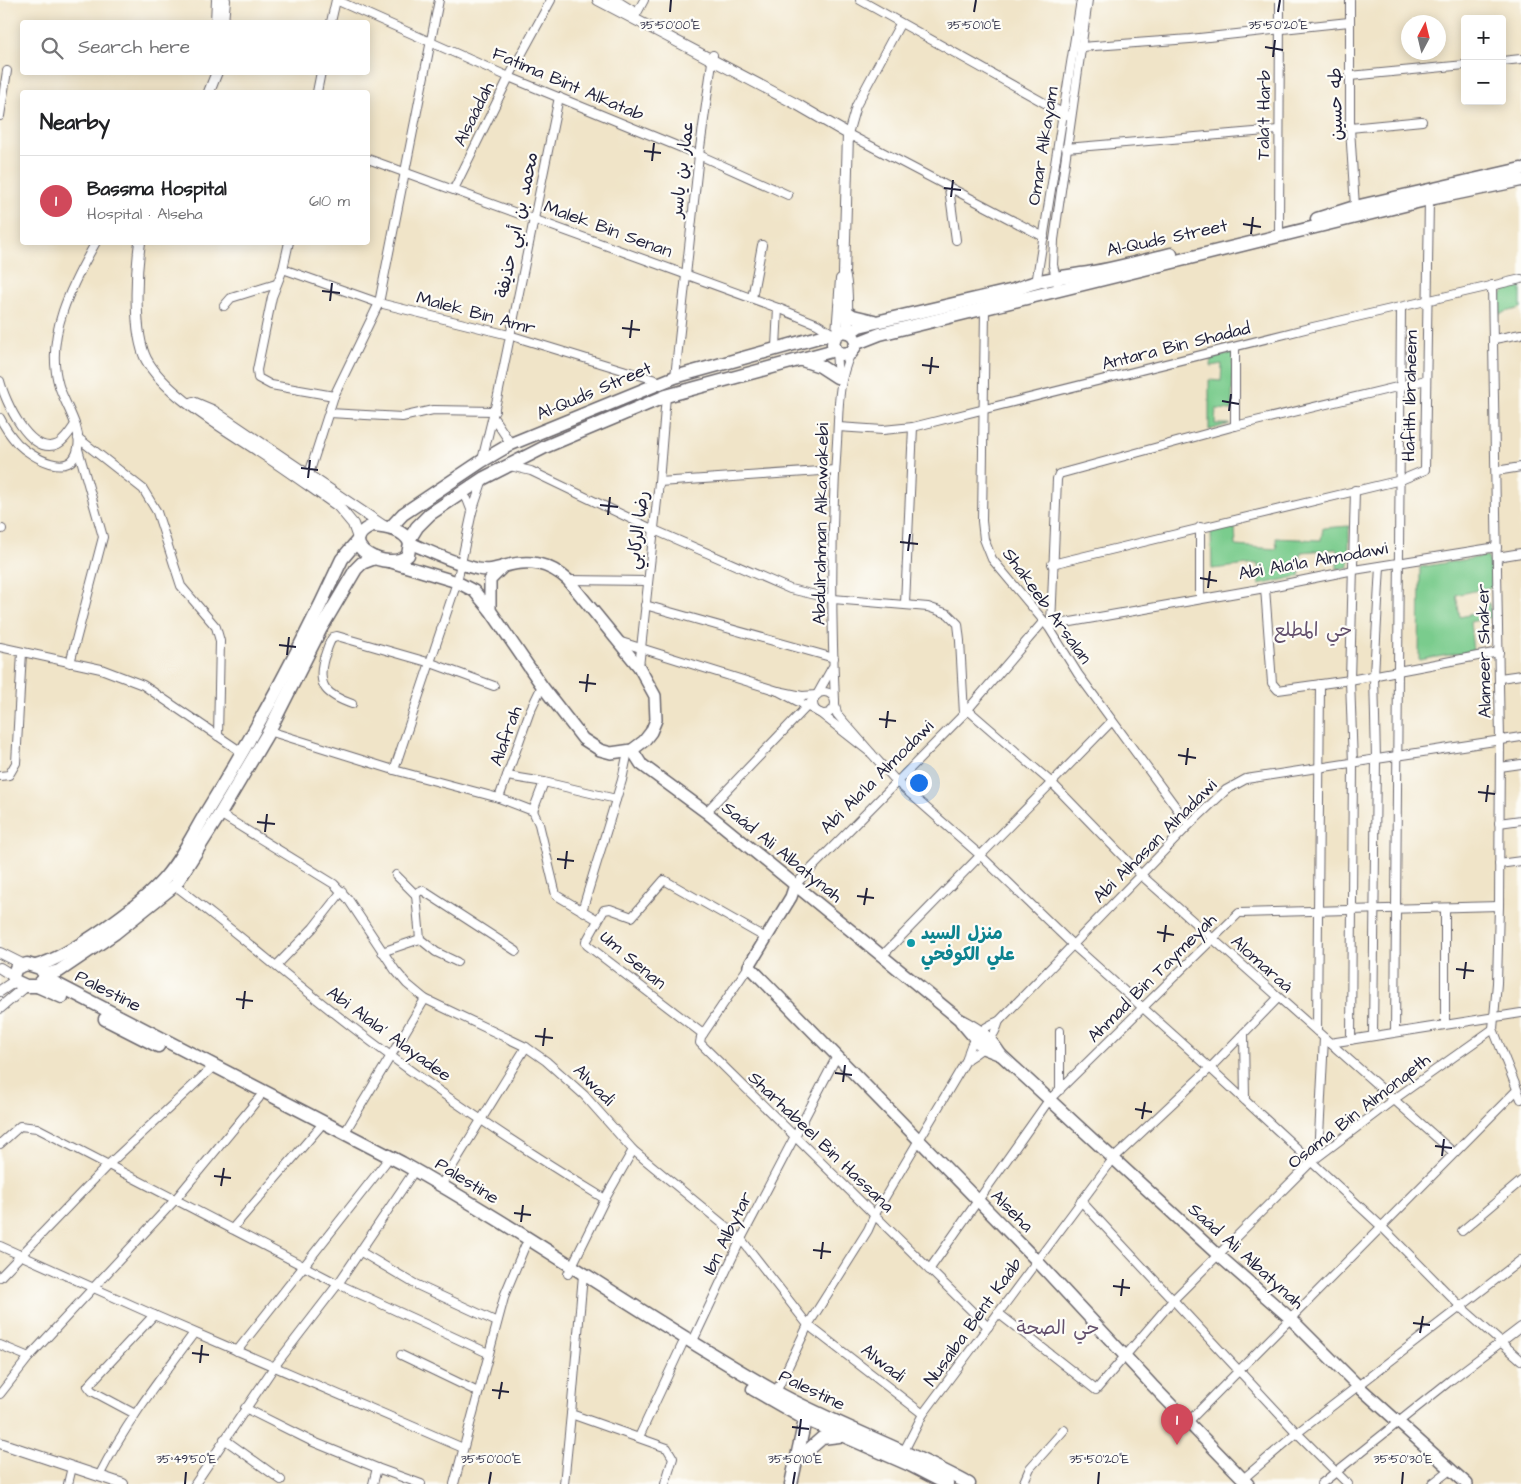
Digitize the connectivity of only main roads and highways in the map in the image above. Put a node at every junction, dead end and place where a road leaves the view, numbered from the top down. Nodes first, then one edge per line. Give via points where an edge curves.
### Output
1 (1521, 169) edge
2 (1521, 180) edge
3 (845, 311) road end
4 (876, 322) junction
5 (841, 334) junction
6 (854, 348) junction
7 (836, 351) junction
8 (799, 360) junction
9 (838, 380) road end
10 (387, 527) junction
11 (358, 539) junction
12 (410, 541) junction
13 (375, 558) junction
14 (388, 561) junction
15 (503, 566) junction
16 (329, 586) junction
17 (341, 594) junction
18 (490, 610) junction
19 (630, 750) junction
20 (170, 881) junction
21 (795, 885) junction
22 (22, 964) road end
23 (748, 966) joint
24 (59, 971) junction
25 (31, 978) junction
26 (62, 988) junction
27 (977, 1034) junction
28 (1001, 1055) junction
29 (211, 1069) junction
30 (300, 1114) junction
31 (570, 1271) junction
32 (687, 1344) junction
33 (786, 1408) junction
34 (810, 1416) junction
35 (803, 1436) junction
36 (843, 1436) junction
37 (806, 1453) junction
38 (1246, 1481) edge
39 (791, 1484) edge
40 (796, 1484) edge
41 (947, 1484) edge
42 (969, 1484) edge
43 (1467, 1484) edge

1 - 4 main road, Al-Quds Street via 1355,207 1278,231 1081,274 1056,276 1014,290
2 - 6 main road via 1429,199 880,334
3 - 4 main road
4 - 5 main road, Al-Quds Street
5 - 6 main road via 854,335
5 - 7 main road via 833,344
5 - 10 main road, Al-Quds Street via 776,347 675,377 511,444
6 - 7 main road via 846,355
7 - 8 main road
8 - 9 main road via 820,366
8 - 12 main road via 666,396 506,465 422,521
10 - 11 main road via 372,526
10 - 12 main road via 404,534
11 - 13 main road via 361,550
11 - 16 main road via 342,559
12 - 14 main road via 410,551 404,558
12 - 15 main road via 488,570
13 - 14 main road
13 - 17 main road via 356,568
14 - 18 main road via 457,582 474,591
15 - 18 main road via 490,580
15 - 19 main road via 534,562 546,564 568,580 639,667 655,696 656,720 644,741
16 - 17 main road
16 - 20 main road via 270,705
17 - 20 main road via 220,814
18 - 19 main road via 542,686 589,745 611,753
19 - 21 main road, Saád Ali Albatynah via 641,764
20 - 24 main road via 115,933
20 - 25 main road
21 - 23 main road, Abi Ala'la Almodawi via 791,897
21 - 27 main road, Saád Ali Albatynah
22 - 25 main road
23 - 38 main road, Alseha via 1037,1261
24 - 25 main road
24 - 26 main road
25 - 26 main road, Palestine
25 - 29 main road, Palestine
26 - 29 main road, Palestine
27 - 28 main road, Saád Ali Albatynah via 991,1039
27 - 28 main road, Saád Ali Albatynah via 983,1048
28 - 43 main road, Saád Ali Albatynah
29 - 30 main road, Palestine
29 - 30 main road, Palestine via 260,1098
30 - 31 main road, Palestine via 319,1128 411,1176
30 - 31 main road, Palestine via 345,1132 441,1185
31 - 32 main road, Palestine
32 - 33 main road, Palestine
32 - 34 main road, Palestine via 776,1392
33 - 34 main road, Palestine
33 - 35 main road via 797,1420
34 - 35 main road
34 - 36 main road, Palestine
34 - 37 main road
34 - 42 main road, Palestine via 904,1452
35 - 39 main road
36 - 37 main road via 822,1438
36 - 41 main road, Palestine
37 - 40 main road

